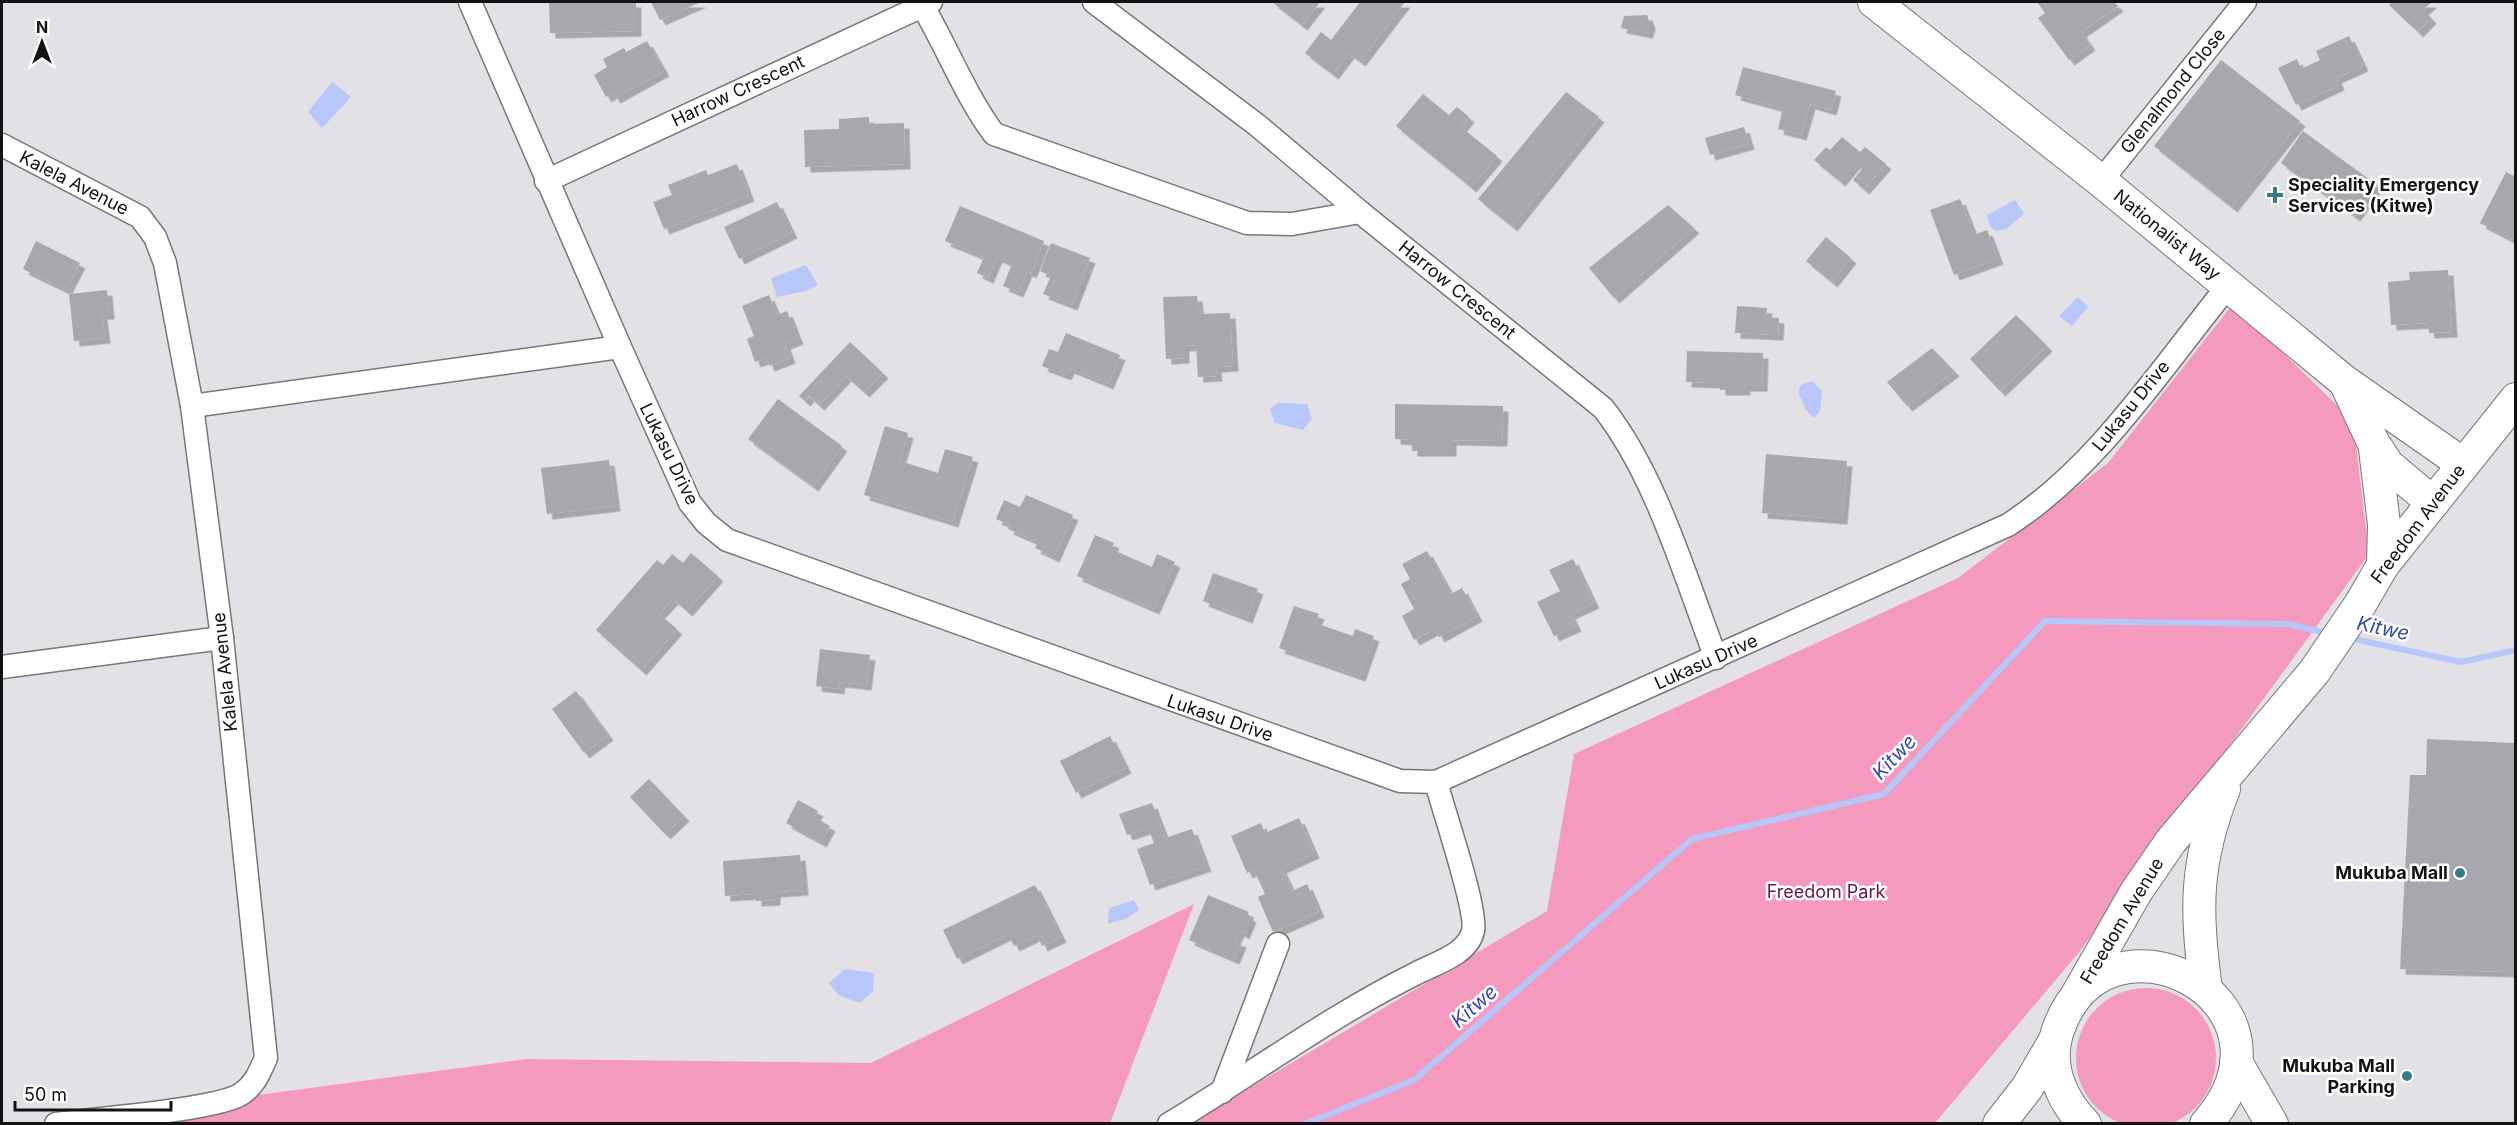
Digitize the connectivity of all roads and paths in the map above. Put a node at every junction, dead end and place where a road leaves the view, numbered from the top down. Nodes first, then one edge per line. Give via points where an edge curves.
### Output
1 (470, 2) edge
2 (1094, 2) edge
3 (1874, 2) edge
4 (2245, 2) edge
5 (926, 3) edge
6 (2, 145) edge
7 (546, 181) junction
8 (2101, 181) junction
9 (1360, 212) junction
10 (2228, 286) junction
11 (620, 347) junction
12 (2344, 381) junction
13 (2516, 399) edge
14 (192, 406) junction
15 (2373, 442) junction
16 (2463, 464) junction
17 (2433, 503) junction
18 (2383, 564) junction
19 (222, 638) junction
20 (1716, 658) junction
21 (2, 667) edge
22 (2235, 763) junction
23 (1436, 782) junction
24 (1278, 944) dead end
25 (2206, 988) junction
26 (2077, 995) junction
27 (2055, 1040) junction
28 (2236, 1062) junction
29 (1222, 1092) junction
30 (56, 1124) edge
31 (1169, 1124) edge
32 (1999, 1124) edge
33 (2085, 1124) edge
34 (2206, 1124) edge
35 (2272, 1124) edge

1 - 7 street, Lukasu Drive
2 - 9 street, Harrow Crescent via 1257,125
3 - 8 main road, Nationalist Way
4 - 8 street, Glenalmond Close
5 - 7 street, Harrow Crescent
5 - 9 street via 978,113 994,134 1247,223 1292,224
6 - 14 street, Kalela Avenue via 140,217 156,237 165,263
7 - 11 street, Lukasu Drive
8 - 10 main road, Nationalist Way
9 - 20 street, Harrow Crescent via 1603,408 1625,436 1644,474
10 - 12 main road, Nationalist Way
10 - 20 street, Lukasu Drive via 2091,455 2026,513 2008,525
11 - 14 street
11 - 23 street, Lukasu Drive via 690,503 727,540 1400,782
12 - 15 main road
12 - 16 main road, Nationalist Way
13 - 16 main road, Freedom Avenue
14 - 19 street, Kalela Avenue
15 - 17 main road via 2396,474
15 - 18 main road via 2382,503
16 - 17 main road, Freedom Avenue
17 - 18 main road, Freedom Avenue
18 - 22 main road, Freedom Avenue via 2314,672
19 - 21 street
19 - 30 street, Kalela Avenue via 266,1058 255,1083 239,1096 204,1105
20 - 23 street, Lukasu Drive
22 - 25 main road, Freedom Avenue via 2211,824 2201,866 2198,913
22 - 26 main road, Freedom Avenue via 2171,841 2136,892
23 - 29 street via 1470,901 1474,930 1469,943 1457,953 1373,995
24 - 29 street
25 - 26 main road via 2182,973 2154,965 2126,967 2099,977
25 - 28 main road via 2229,1021
26 - 27 main road, Freedom Avenue via 2063,1016
27 - 32 main road via 2027,1088
27 - 33 main road via 2054,1065 2060,1090
28 - 34 main road via 2221,1107
28 - 35 main road
29 - 31 street

